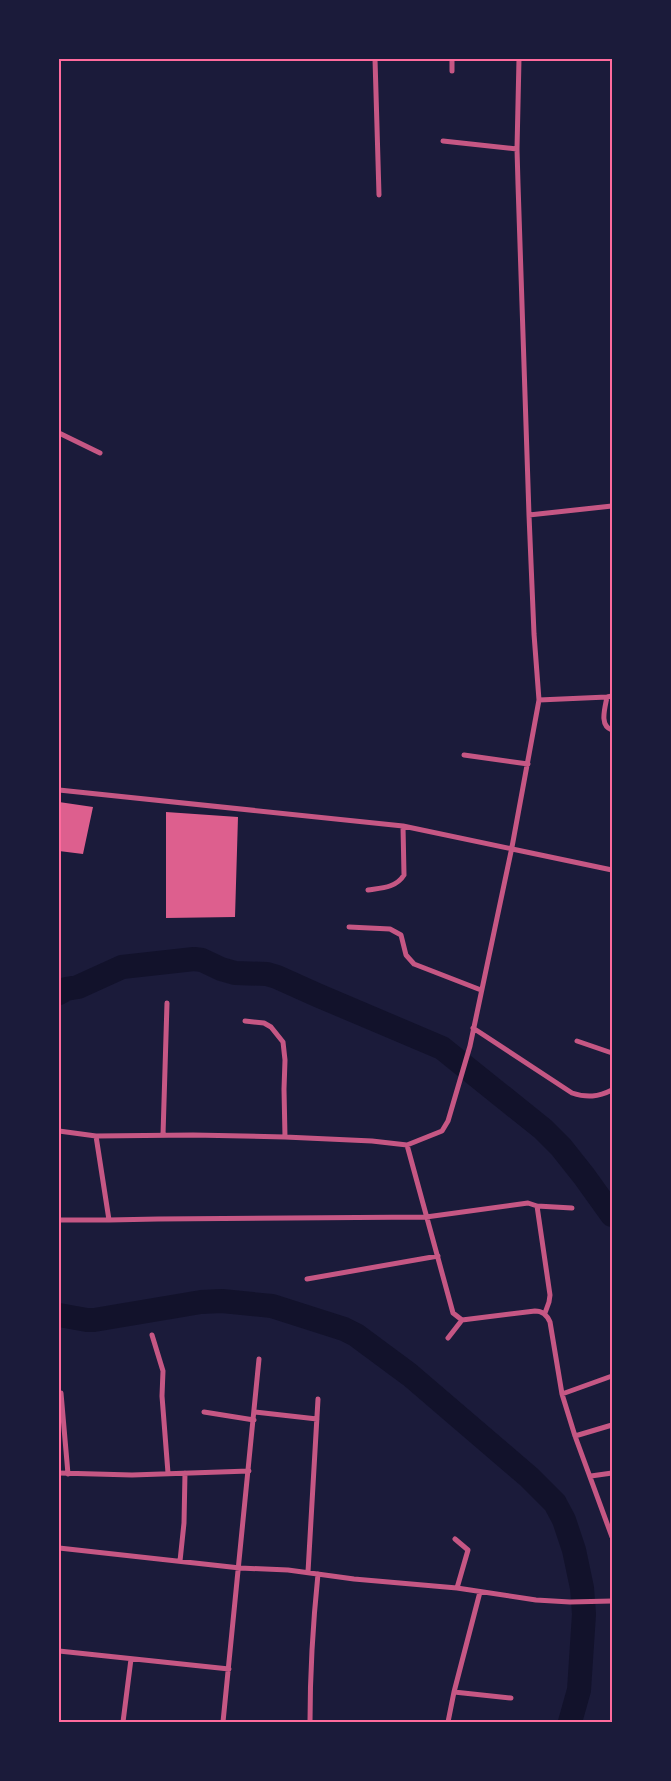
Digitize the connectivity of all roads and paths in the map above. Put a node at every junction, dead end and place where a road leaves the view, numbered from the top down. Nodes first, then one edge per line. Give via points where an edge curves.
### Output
1 (374, 59) edge
2 (452, 59) edge
3 (519, 59) edge
4 (452, 71) dead end
5 (443, 141) dead end
6 (517, 149) junction
7 (379, 196) dead end
8 (59, 433) edge
9 (100, 453) dead end
10 (612, 506) edge
11 (528, 516) junction
12 (609, 697) edge
13 (539, 700) junction
14 (612, 730) edge
15 (464, 755) dead end
16 (528, 764) junction
17 (59, 790) edge
18 (404, 826) junction
19 (512, 847) junction
20 (612, 870) edge
21 (368, 890) dead end
22 (348, 927) dead end
23 (481, 990) junction
24 (167, 1003) dead end
25 (245, 1021) dead end
26 (473, 1028) junction
27 (578, 1041) dead end
28 (612, 1053) edge
29 (612, 1090) edge
30 (59, 1131) edge
31 (163, 1135) junction
32 (96, 1136) junction
33 (285, 1137) junction
34 (407, 1145) junction
35 (538, 1206) junction
36 (572, 1208) dead end
37 (426, 1217) junction
38 (59, 1220) edge
39 (109, 1220) junction
40 (438, 1256) junction
41 (307, 1279) dead end
42 (545, 1313) junction
43 (462, 1320) junction
44 (152, 1335) dead end
45 (448, 1338) dead end
46 (259, 1360) dead end
47 (612, 1376) edge
48 (61, 1393) dead end
49 (562, 1394) junction
50 (318, 1399) dead end
51 (204, 1412) dead end
52 (255, 1412) junction
53 (317, 1419) junction
54 (254, 1420) junction
55 (612, 1425) edge
56 (575, 1436) junction
57 (249, 1471) junction
58 (59, 1473) edge
59 (168, 1473) junction
60 (184, 1473) junction
61 (612, 1473) edge
62 (68, 1474) junction
63 (590, 1476) junction
64 (612, 1537) edge
65 (455, 1539) dead end
66 (59, 1548) edge
67 (180, 1561) junction
68 (240, 1568) junction
69 (308, 1572) junction
70 (318, 1574) junction
71 (457, 1588) junction
72 (480, 1592) junction
73 (612, 1600) edge
74 (59, 1651) edge
75 (131, 1659) junction
76 (229, 1669) junction
77 (454, 1692) junction
78 (511, 1698) dead end
79 (123, 1722) edge
80 (224, 1722) edge
81 (310, 1722) edge
82 (448, 1722) edge

1 - 7 street
2 - 4 street
3 - 6 street
5 - 6 street
6 - 11 street
8 - 9 street
10 - 11 street
11 - 13 street
12 - 13 street
12 - 14 street via 604,721
13 - 16 street
15 - 16 street
16 - 19 street
17 - 18 street
18 - 19 street
18 - 21 street via 404,875 390,886
19 - 20 street
19 - 23 street
22 - 23 street via 396,931 401,935 406,955 414,964
23 - 26 street
24 - 31 street
25 - 33 street via 264,1023 282,1042
26 - 29 street via 572,1093 594,1097
26 - 34 street via 445,1127 435,1135
27 - 28 street
30 - 32 street
31 - 32 street
31 - 33 street
32 - 39 street
33 - 34 street
34 - 37 street
35 - 36 street
35 - 37 street via 528,1203
35 - 42 street via 550,1295
37 - 39 street
37 - 40 street
38 - 39 street
40 - 41 street
40 - 43 street via 453,1313
42 - 43 street via 536,1311
42 - 49 street via 550,1322
43 - 45 street
44 - 59 street via 163,1371
46 - 52 street
47 - 49 street
48 - 62 street
49 - 56 street
50 - 53 street
51 - 54 street
52 - 53 street
52 - 54 street
53 - 69 street
54 - 57 street
55 - 56 street
56 - 63 street
57 - 60 street
57 - 68 street
58 - 62 street
59 - 60 street
59 - 62 street
60 - 67 street
61 - 63 street
63 - 64 street
65 - 71 street via 468,1550
66 - 67 street
67 - 68 street
68 - 69 street
68 - 76 street
69 - 70 street
70 - 71 street
70 - 81 street
71 - 72 street
72 - 73 street via 536,1600
72 - 77 street
74 - 75 street
75 - 76 street
75 - 79 street
76 - 80 street
77 - 78 street
77 - 82 street

